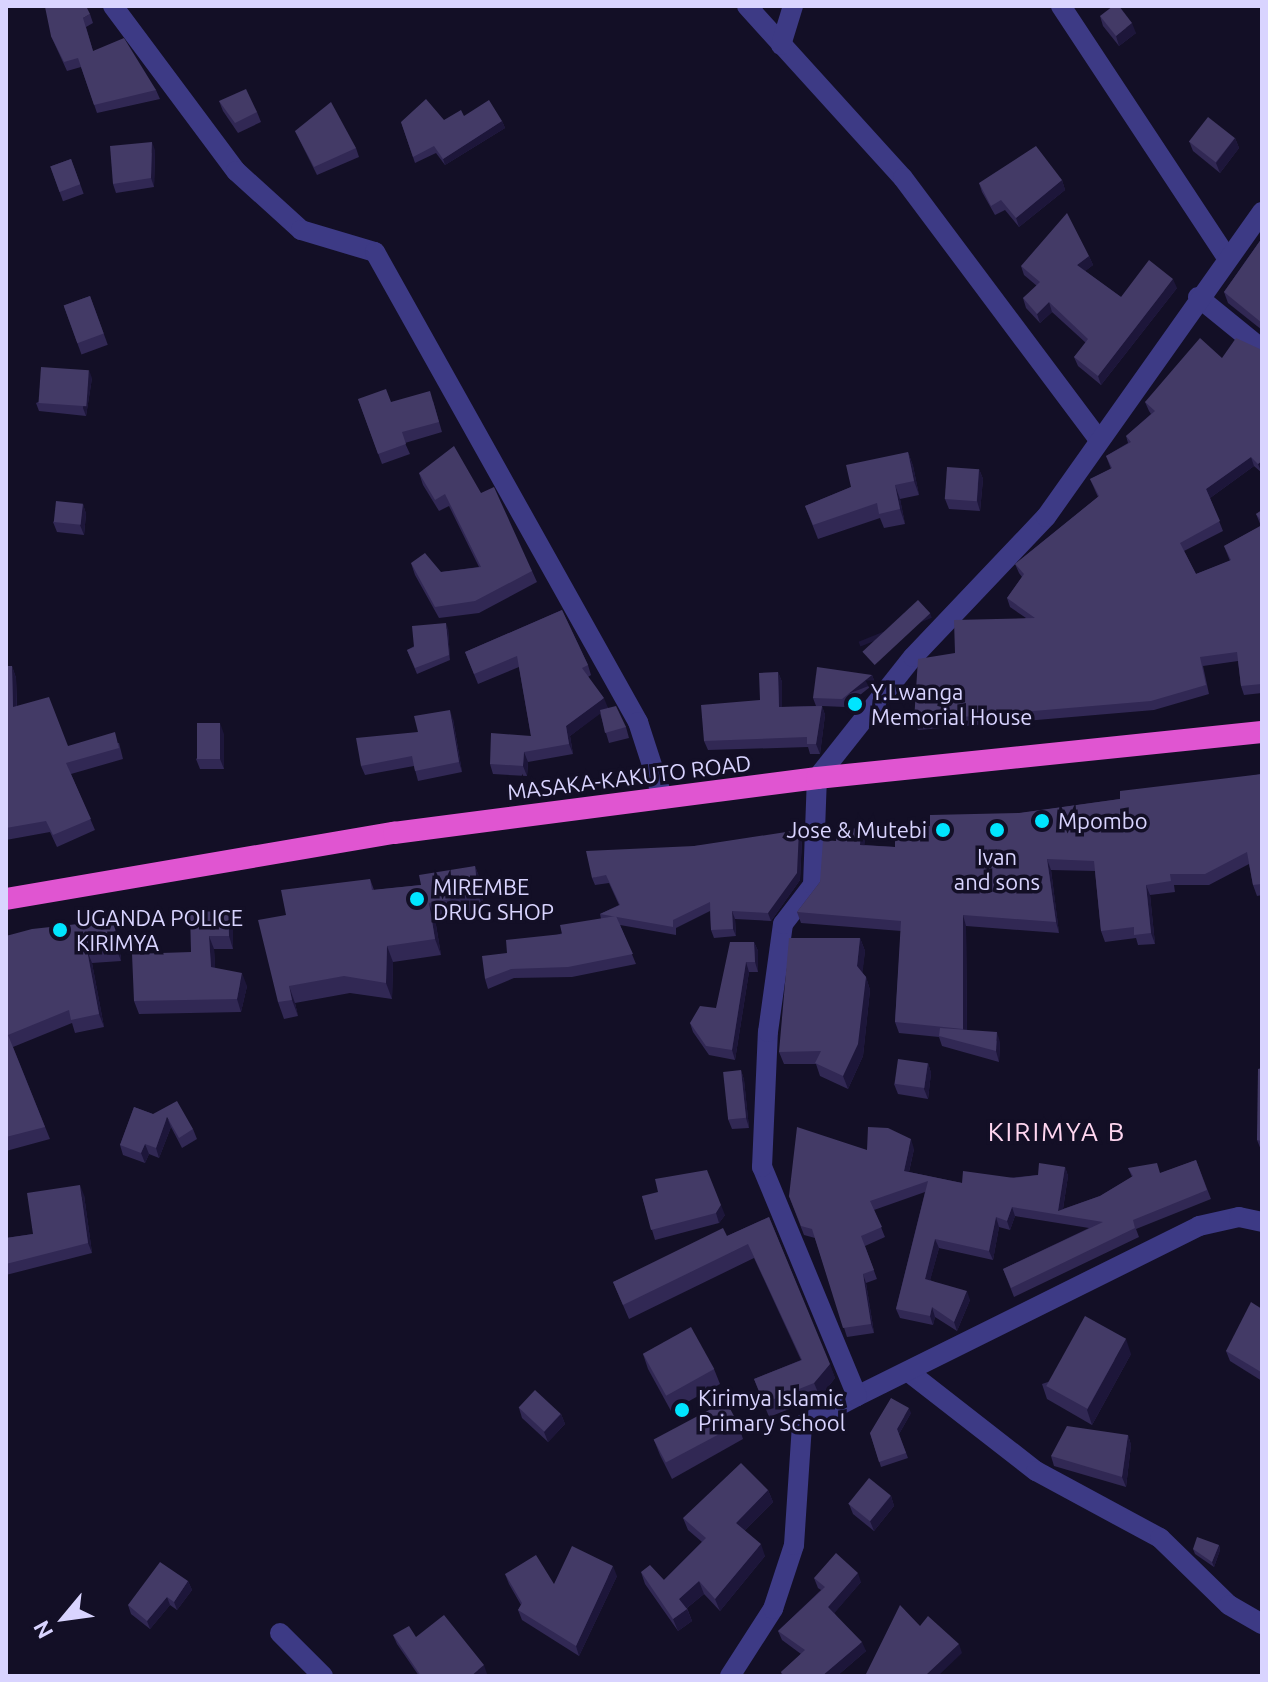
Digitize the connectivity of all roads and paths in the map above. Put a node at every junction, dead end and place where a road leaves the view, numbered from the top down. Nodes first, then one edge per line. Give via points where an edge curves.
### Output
1 (113, 6) edge
2 (747, 6) edge
3 (793, 6) edge
4 (1061, 6) edge
5 (781, 45) junction
6 (1262, 212) edge
7 (1227, 258) junction
8 (1198, 297) junction
9 (1262, 349) edge
10 (1099, 440) junction
11 (1262, 732) edge
12 (817, 778) junction
13 (663, 799) junction
14 (6, 899) edge
15 (1262, 1222) edge
16 (910, 1373) junction
17 (857, 1396) junction
18 (1262, 1624) edge
19 (280, 1633) dead end
20 (323, 1676) edge
21 (730, 1676) edge

1 - 13 street via 236,171 301,230 375,252 638,722
2 - 5 street
3 - 5 street
4 - 7 street
5 - 10 street via 903,178
6 - 7 street
7 - 8 street
8 - 9 street
8 - 10 street
10 - 12 street via 1046,517 913,657
11 - 12 highway, MASAKA-KAKUTO ROAD
12 - 13 highway, MASAKA-KAKUTO ROAD
12 - 17 street via 813,885 783,924 768,1032 762,1167
13 - 14 highway, MASAKA-KAKUTO ROAD via 394,833
15 - 16 street via 1239,1217 1199,1226
16 - 17 street
16 - 18 street via 969,1426 1036,1471 1160,1538 1229,1605
17 - 21 street via 802,1425 794,1545 773,1609
19 - 20 street

